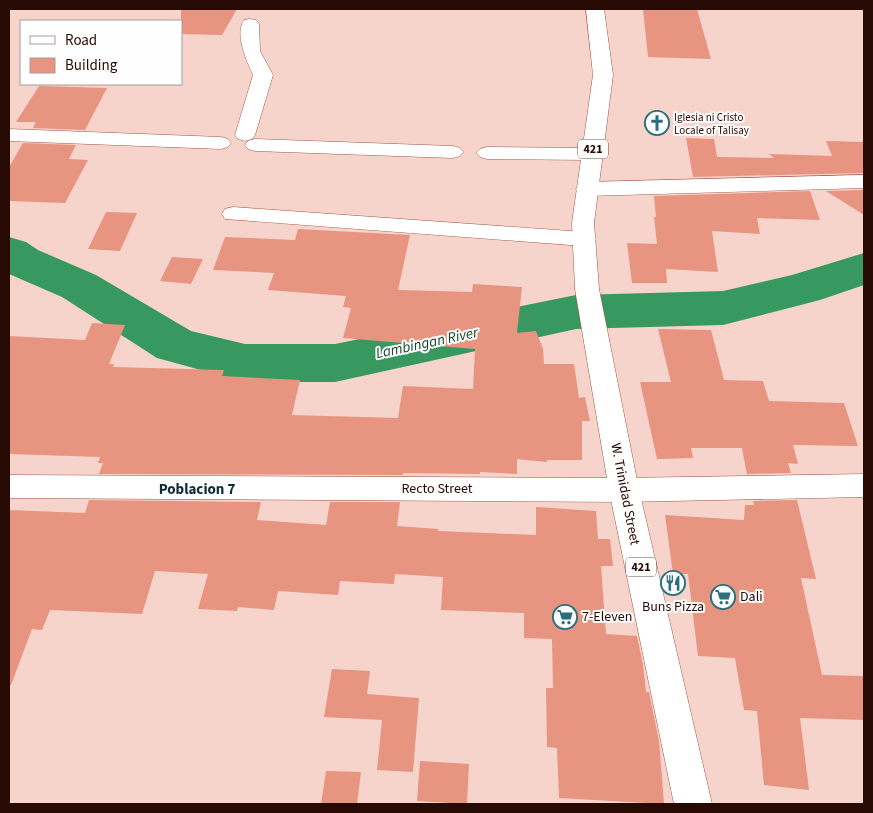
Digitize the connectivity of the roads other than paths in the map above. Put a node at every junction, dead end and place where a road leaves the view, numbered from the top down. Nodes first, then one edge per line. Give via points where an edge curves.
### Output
1 (595, 9) edge
2 (250, 24) dead end
3 (9, 135) edge
4 (239, 146) junction
5 (592, 154) junction
6 (864, 181) edge
7 (587, 189) junction
8 (233, 214) dead end
9 (584, 240) junction
10 (9, 486) edge
11 (864, 486) edge
12 (624, 490) junction
13 (693, 804) edge

1 - 5 street, 421 via 603,75
2 - 4 street via 251,52 262,75
3 - 4 street
4 - 5 street via 453,152 458,158 468,161 483,158 487,153
5 - 7 street, 421
6 - 7 street
7 - 9 street, 421
8 - 9 street
9 - 12 street, W. Trinidad Street / 421 via 587,289
10 - 12 street, Recto Street
11 - 12 street, Recto Street
12 - 13 street, W. Trinidad Street / 421

